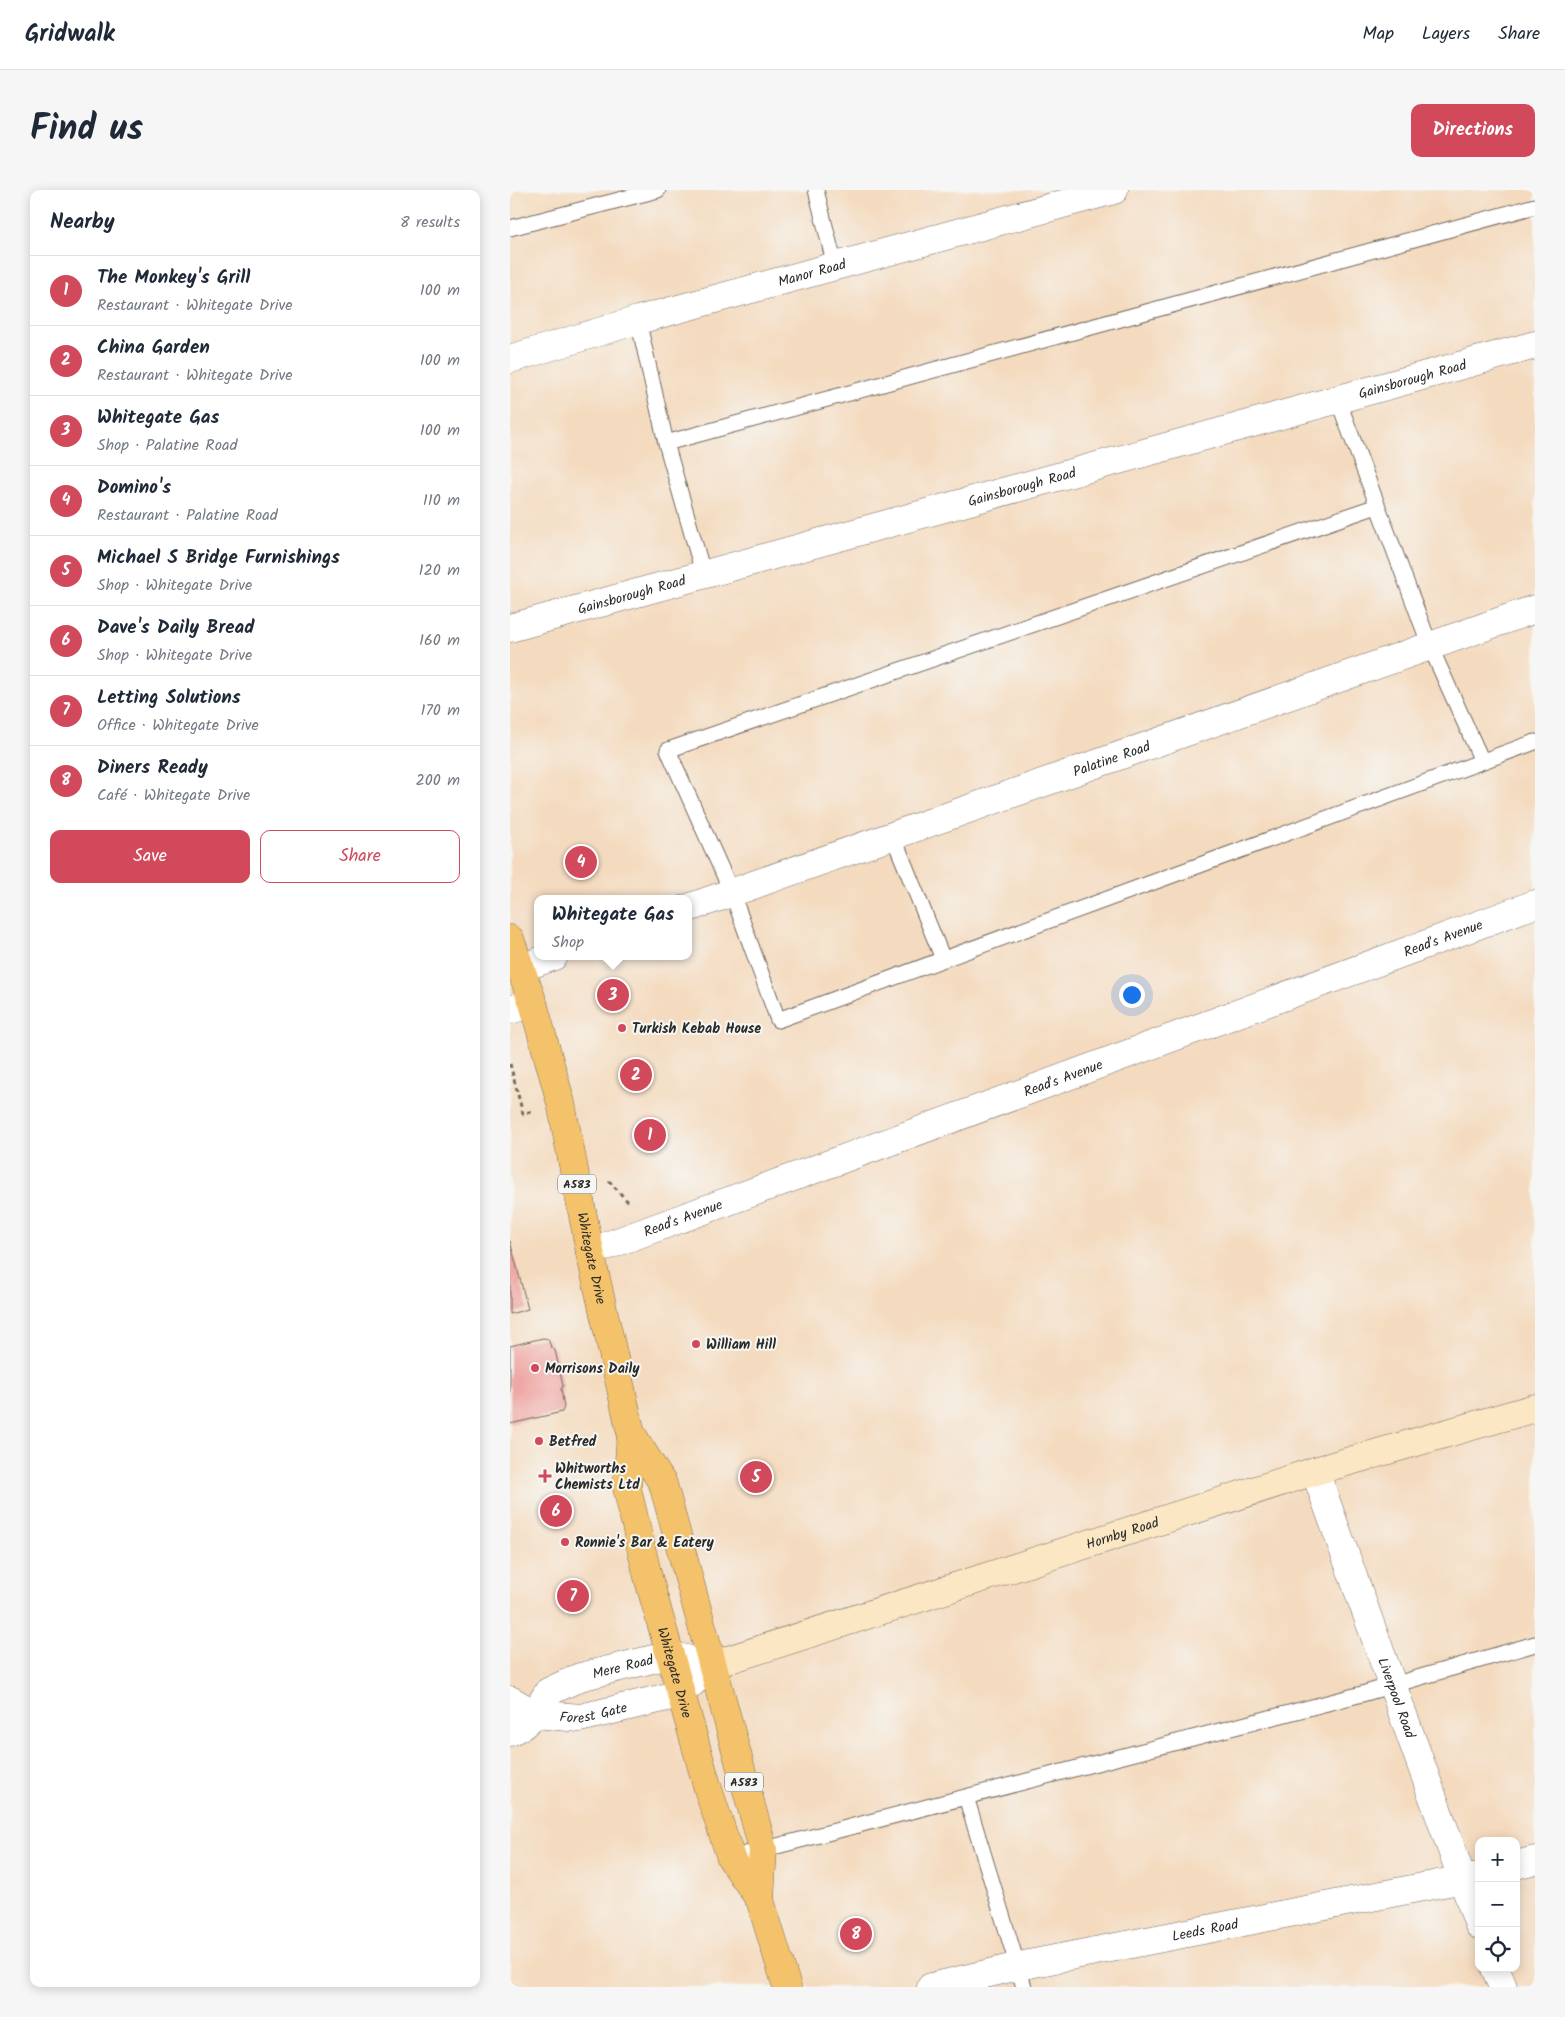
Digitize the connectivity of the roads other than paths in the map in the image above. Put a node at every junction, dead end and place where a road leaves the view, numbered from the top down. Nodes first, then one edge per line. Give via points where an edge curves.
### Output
1 (658, 190) edge
2 (816, 190) edge
3 (1114, 190) edge
4 (635, 192) edge
5 (1535, 206) edge
6 (510, 228) edge
7 (835, 266) junction
8 (638, 320) junction
9 (1535, 345) edge
10 (510, 359) edge
11 (1338, 400) junction
12 (666, 443) junction
13 (1377, 506) junction
14 (704, 576) junction
15 (1535, 609) edge
16 (510, 628) edge
17 (1430, 646) junction
18 (1535, 742) edge
19 (1482, 761) junction
20 (893, 836) junction
21 (732, 893) junction
22 (1535, 904) edge
23 (692, 907) edge
24 (510, 939) edge
25 (943, 959) junction
26 (543, 960) edge
27 (521, 968) junction
28 (522, 1007) edge
29 (590, 1252) junction
30 (1535, 1408) edge
31 (630, 1433) junction
32 (1315, 1472) junction
33 (1535, 1644) edge
34 (670, 1655) junction
35 (712, 1665) junction
36 (1391, 1686) junction
37 (680, 1694) junction
38 (510, 1700) edge
39 (535, 1714) junction
40 (510, 1732) edge
41 (966, 1797) junction
42 (763, 1849) junction
43 (731, 1858) junction
44 (1535, 1860) edge
45 (1520, 1864) edge
46 (1470, 1878) edge
47 (760, 1900) junction
48 (1475, 1905) edge
49 (1497, 1972) edge
50 (1021, 1976) edge
51 (787, 1987) edge
52 (931, 1987) edge
53 (1503, 1987) edge

1 - 4 lane
2 - 7 lane
3 - 7 street, Manor Road
4 - 6 lane
5 - 12 lane
7 - 8 street, Manor Road
8 - 10 street, Manor Road
8 - 12 lane
9 - 11 street, Gainsborough Road
11 - 13 lane
11 - 14 street, Gainsborough Road
12 - 14 lane
13 - 17 lane
13 - 21 lane via 668,750
14 - 16 street, Gainsborough Road
15 - 17 street, Palatine Road
17 - 19 lane
17 - 20 street, Palatine Road
18 - 19 lane
19 - 25 lane
20 - 21 street, Palatine Road
20 - 25 lane
21 - 23 street, Palatine Road
21 - 25 lane via 778,1020
22 - 29 street, Read's Avenue
24 - 27 main road, Whitegate Drive / A583
26 - 27 street
27 - 28 main road, Whitegate Drive / A583
28 - 29 main road, Whitegate Drive / A583 via 561,1103
29 - 31 main road, Whitegate Drive / A583
30 - 32 main road, Hornby Road
31 - 34 main road, Whitegate Drive / A583 via 627,1488
31 - 35 main road, Whitegate Drive / A583 via 663,1484
32 - 35 main road, Hornby Road
32 - 36 street, Liverpool Road
33 - 36 lane
34 - 35 street, Mere Road
34 - 37 main road, Whitegate Drive / A583
34 - 39 street, Mere Road via 565,1682 548,1692
35 - 37 street
35 - 42 main road, Whitegate Drive / A583
36 - 41 lane
36 - 46 street, Liverpool Road
37 - 39 street, Forest Gate via 580,1718
37 - 43 main road, Whitegate Drive / A583
38 - 39 street
39 - 40 street
41 - 42 lane
41 - 50 lane
42 - 43 lane
42 - 47 main road, Whitegate Drive / A583
43 - 47 main road, Whitegate Drive / A583
44 - 45 street
46 - 48 street, Liverpool Road
46 - 50 street, Leeds Road
47 - 51 main road, Whitegate Drive / A583
49 - 53 street
50 - 52 street, Leeds Road

